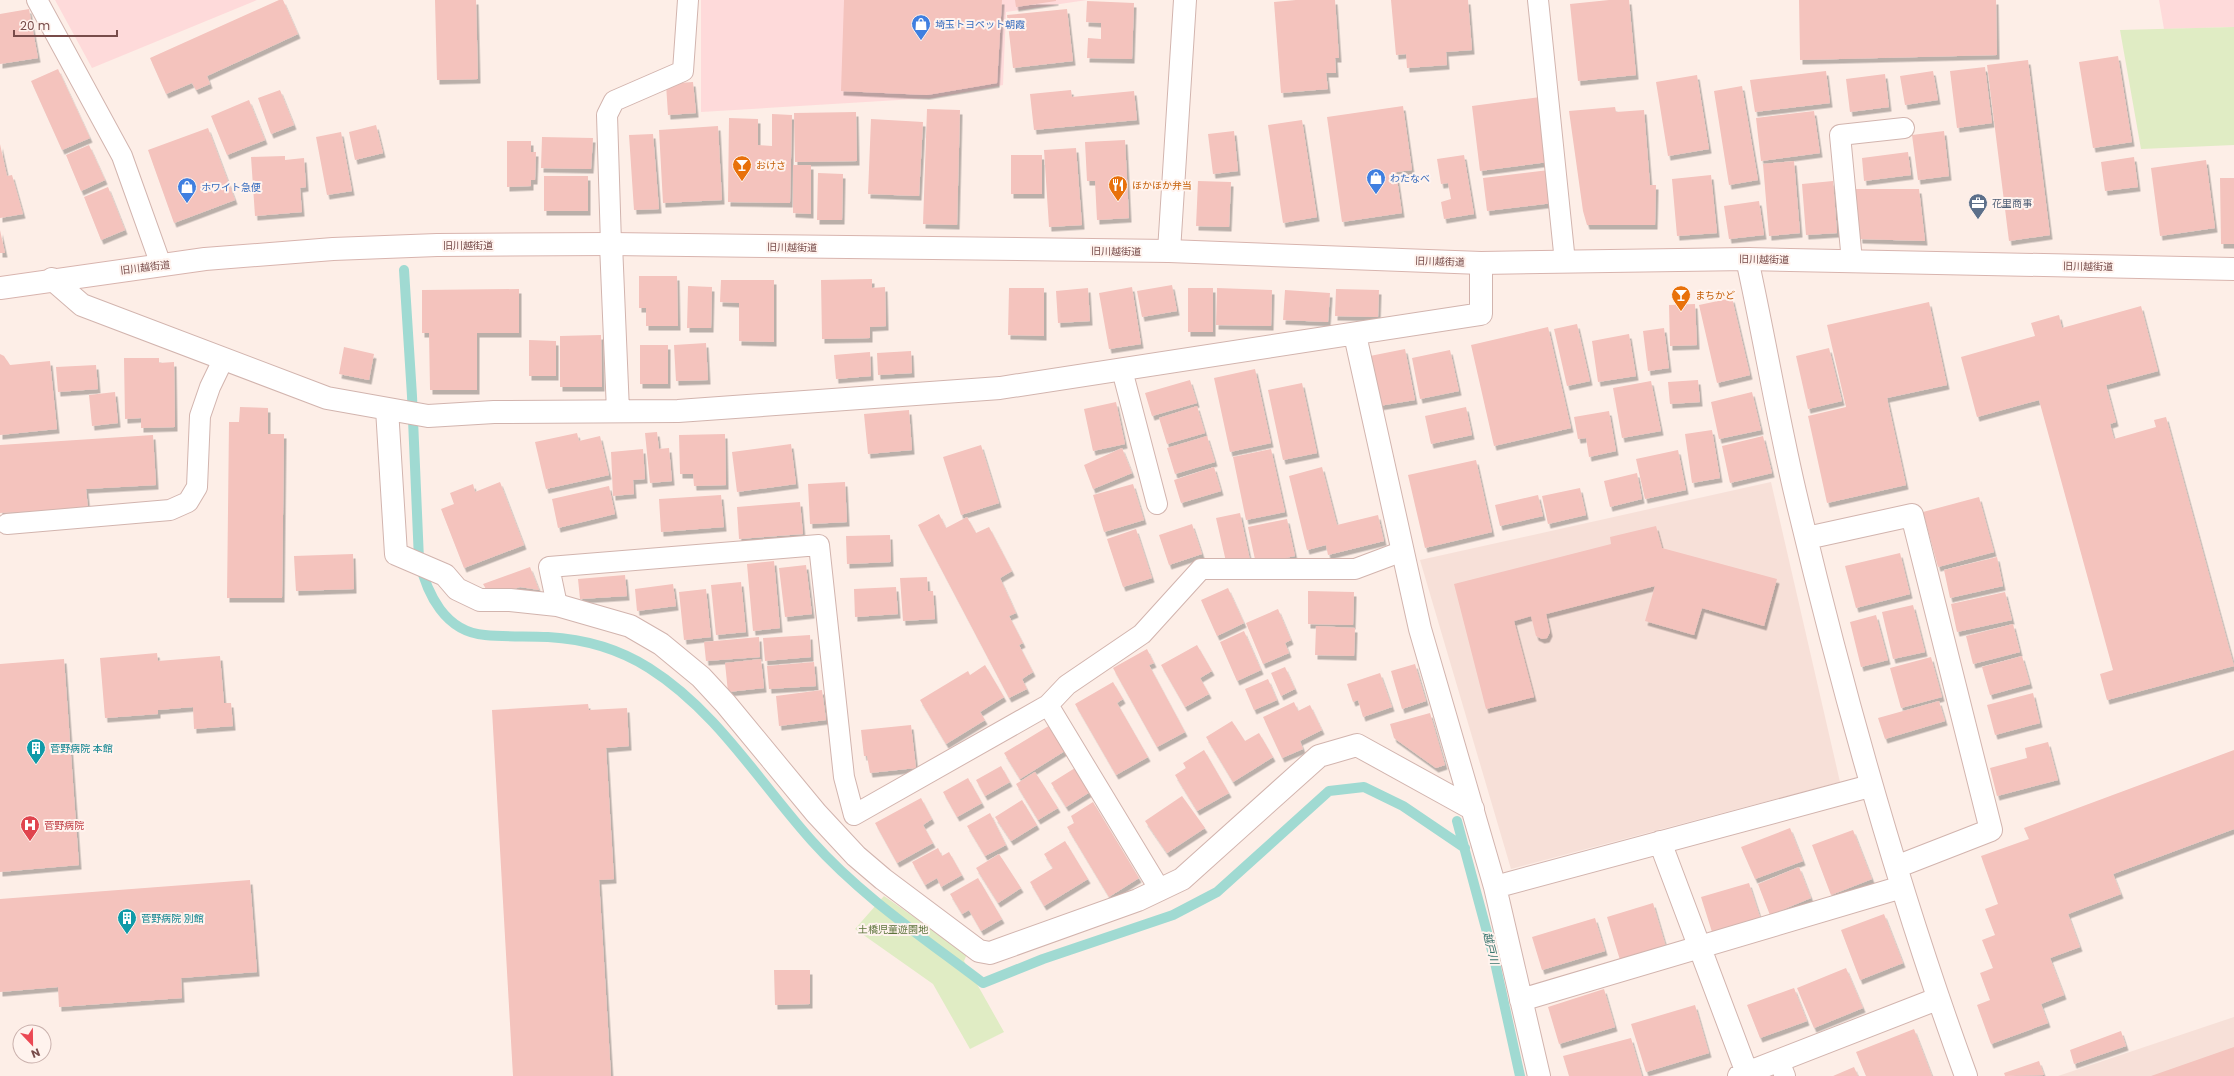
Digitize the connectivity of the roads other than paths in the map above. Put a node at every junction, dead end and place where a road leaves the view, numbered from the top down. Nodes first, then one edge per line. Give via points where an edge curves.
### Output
1 (37, 0) edge
2 (688, 0) edge
3 (1185, 0) edge
4 (1538, 0) edge
5 (1904, 128) dead end
6 (611, 244) junction
7 (1169, 251) junction
8 (1747, 259) junction
9 (1852, 261) junction
10 (1565, 262) junction
11 (1481, 263) junction
12 (161, 265) junction
13 (2234, 269) edge
14 (52, 279) junction
15 (0, 288) edge
16 (1355, 335) junction
17 (223, 360) junction
18 (1122, 370) junction
19 (394, 410) junction
20 (618, 411) junction
21 (1157, 504) dead end
22 (7, 524) dead end
23 (1807, 538) junction
24 (1403, 551) junction
25 (558, 605) junction
26 (1048, 705) junction
27 (1870, 786) junction
28 (1473, 809) junction
29 (1660, 842) junction
30 (1896, 867) junction
31 (1495, 887) junction
32 (1902, 887) junction
33 (1160, 890) junction
34 (1700, 947) junction
35 (1937, 998) junction
36 (1521, 1000) junction
37 (1782, 1068) edge
38 (1743, 1075) edge
39 (1539, 1076) edge
40 (1966, 1076) edge

1 - 12 lane via 122,156
2 - 6 lane via 682,71 614,101 607,115
3 - 7 street
4 - 10 lane
5 - 9 lane via 1840,135
6 - 7 street, 旧川越街道
6 - 12 street, 旧川越街道 via 437,245 348,249 205,259
6 - 20 street
7 - 11 street, 旧川越街道
8 - 9 street, 旧川越街道
8 - 10 street, 旧川越街道
8 - 23 street via 1795,492
9 - 13 street, 旧川越街道
10 - 11 street, 旧川越街道
11 - 16 street via 1481,314
12 - 14 street, 旧川越街道
14 - 15 street, 旧川越街道
14 - 17 street via 82,305
16 - 18 street
16 - 24 street
17 - 19 street via 327,398
17 - 22 lane via 200,416 198,487 188,502 170,510
18 - 20 street via 1000,388 678,412
18 - 21 lane
19 - 20 street via 428,416 494,412
19 - 25 street via 396,554 445,575 457,589 480,600
23 - 27 street
23 - 30 street via 1912,515 1991,830
24 - 26 lane via 1355,569 1201,569 1142,634 1067,685
24 - 28 street via 1420,629
25 - 26 lane via 549,568 819,545 844,777 854,815
25 - 33 street via 630,626 661,644 701,677 726,704 816,813 856,856 979,951 990,953
26 - 33 lane
27 - 29 street
27 - 30 street
28 - 31 street
28 - 33 street via 1357,745 1319,756 1182,879
29 - 31 street
29 - 34 street
30 - 32 street
31 - 36 street
32 - 34 street
32 - 35 street
34 - 36 street
34 - 38 street
35 - 37 street
35 - 40 street
36 - 39 street
37 - 38 street

